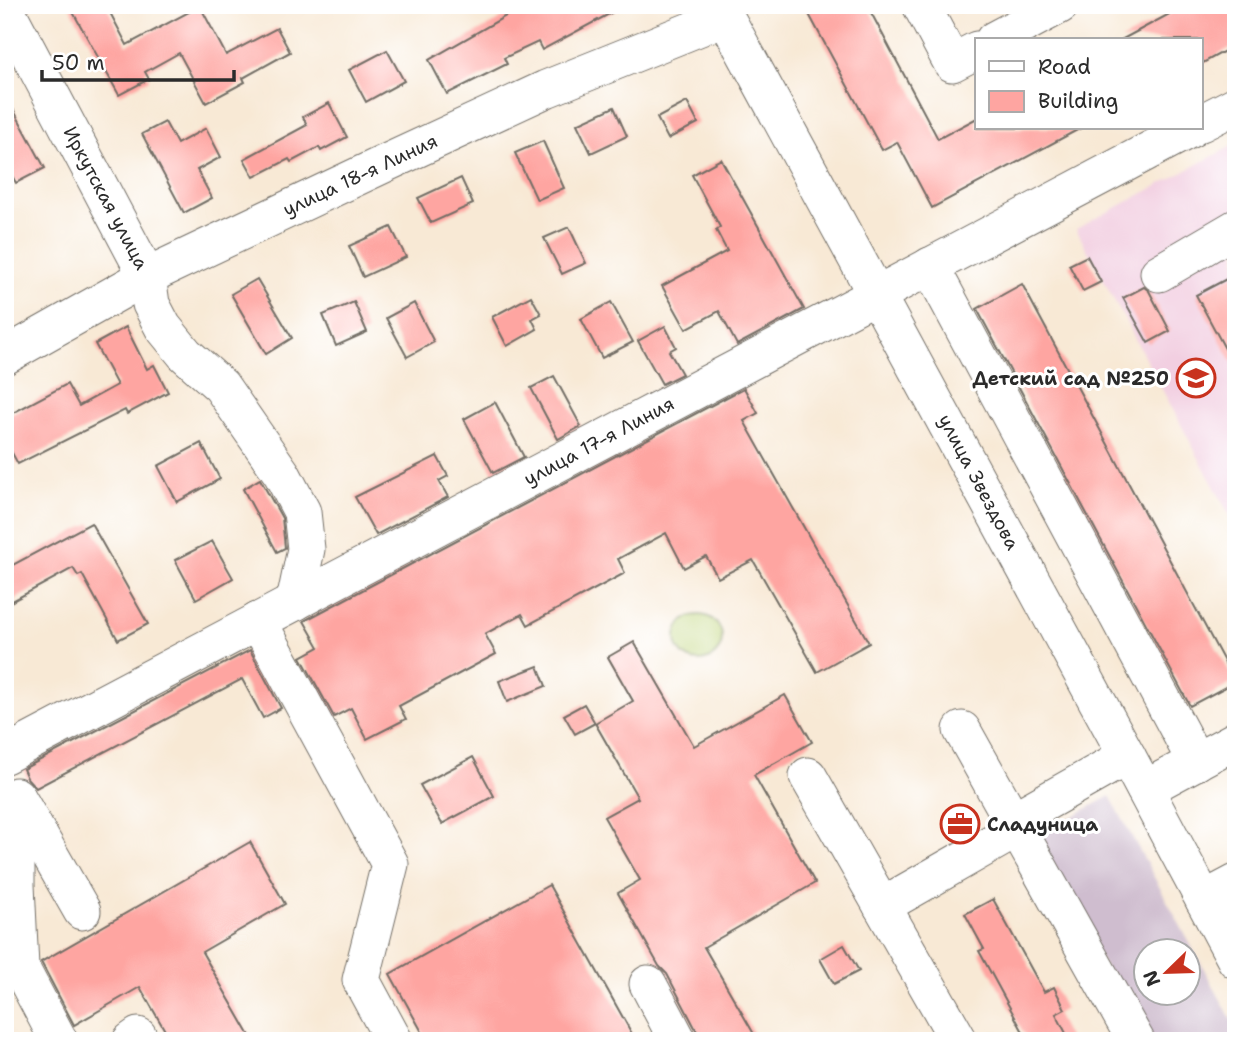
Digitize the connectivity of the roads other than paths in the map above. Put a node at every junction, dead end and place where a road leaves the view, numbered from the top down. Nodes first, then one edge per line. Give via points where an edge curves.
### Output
1 (921, 5) edge
2 (1060, 5) edge
3 (5, 8) edge
4 (722, 11) edge
5 (998, 38) edge
6 (975, 51) edge
7 (1236, 105) edge
8 (1202, 122) edge
9 (1188, 130) edge
10 (1236, 228) edge
11 (930, 266) junction
12 (1159, 273) dead end
13 (147, 276) junction
14 (877, 294) junction
15 (5, 356) edge
16 (295, 602) junction
17 (258, 621) junction
18 (962, 730) dead end
19 (1236, 740) edge
20 (5, 755) edge
21 (1127, 756) junction
22 (1195, 762) junction
23 (808, 776) dead end
24 (11, 787) edge
25 (1144, 789) junction
26 (1015, 825) junction
27 (1236, 883) edge
28 (1204, 900) junction
29 (882, 906) junction
30 (82, 911) dead end
31 (1236, 960) edge
32 (648, 984) dead end
33 (59, 1041) edge
34 (394, 1041) edge
35 (678, 1041) edge
36 (959, 1041) edge
37 (1136, 1041) edge

1 - 6 street via 952,63
2 - 5 street
3 - 13 street, Иркутская улица
4 - 13 street, улица 18-я Линия
4 - 14 street, улица Звездова
7 - 8 street
9 - 11 street, улица 17-я Линия
10 - 12 street
11 - 14 street, улица 17-я Линия
11 - 22 street
13 - 15 street, улица 18-я Линия
13 - 16 street, Иркутская улица via 151,304 163,327 221,386 282,474 302,512 306,549
14 - 16 street, улица 17-я Линия
14 - 21 street, улица Звездова
16 - 17 street, улица 17-я Линия
17 - 20 street, улица 17-я Линия
17 - 34 street via 390,864 361,980
18 - 26 street
19 - 22 street
21 - 25 street, улица Звездова
21 - 26 street
22 - 25 street
23 - 29 street
24 - 30 street
24 - 33 street via 20,967
25 - 28 street, улица Звездова
26 - 29 street
26 - 37 street
27 - 28 street
28 - 31 street, улица Звездова
29 - 36 street
32 - 35 street

